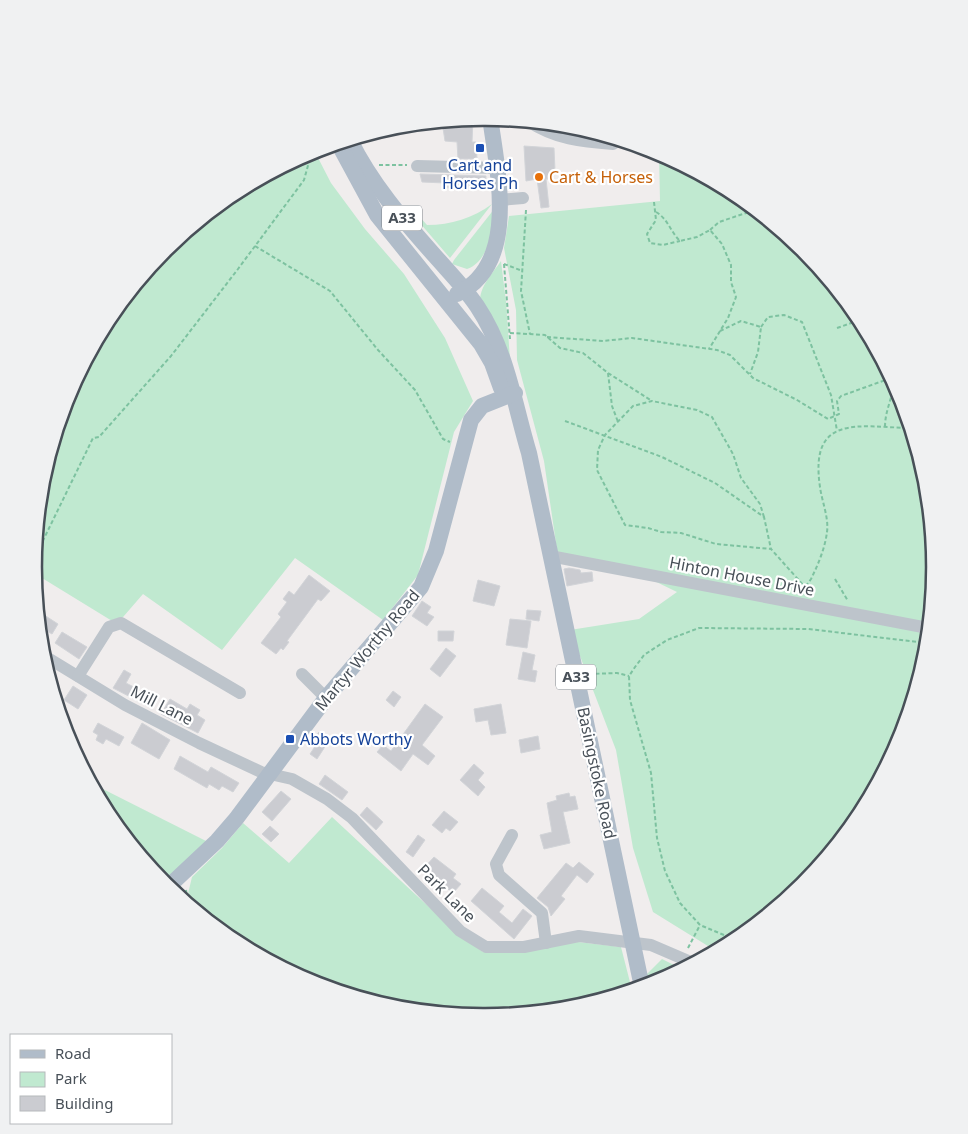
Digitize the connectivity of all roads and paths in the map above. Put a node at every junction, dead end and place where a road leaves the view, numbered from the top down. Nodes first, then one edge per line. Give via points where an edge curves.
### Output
1 (491, 125) edge
2 (544, 129) edge
3 (608, 144) edge
4 (354, 146) edge
5 (341, 149) edge
6 (309, 162) edge
7 (379, 165) dead end
8 (417, 166) joint
9 (497, 168) junction
10 (500, 200) junction
11 (654, 202) dead end
12 (524, 204) joint
13 (656, 212) junction
14 (747, 213) edge
15 (710, 230) junction
16 (680, 241) junction
17 (255, 246) junction
18 (504, 256) dead end
19 (504, 264) junction
20 (521, 270) junction
21 (465, 289) junction
22 (443, 295) junction
23 (852, 323) edge
24 (761, 328) junction
25 (837, 328) dead end
26 (720, 331) junction
27 (510, 333) junction
28 (531, 334) junction
29 (547, 336) junction
30 (477, 338) junction
31 (511, 341) dead end
32 (709, 349) junction
33 (608, 373) junction
34 (750, 374) junction
35 (884, 381) edge
36 (510, 395) junction
37 (892, 398) edge
38 (652, 401) junction
39 (834, 417) junction
40 (565, 421) dead end
41 (618, 422) junction
42 (886, 427) junction
43 (903, 428) edge
44 (837, 431) junction
45 (605, 435) junction
46 (464, 448) junction
47 (764, 517) junction
48 (43, 541) edge
49 (771, 549) junction
50 (550, 556) junction
51 (835, 580) dead end
52 (804, 586) junction
53 (799, 603) junction
54 (855, 614) junction
55 (922, 627) edge
56 (919, 642) edge
57 (53, 661) edge
58 (302, 674) dead end
59 (78, 676) junction
60 (576, 676) junction
61 (629, 676) junction
62 (240, 693) dead end
63 (326, 698) junction
64 (272, 773) junction
65 (512, 835) dead end
66 (174, 881) edge
67 (700, 925) junction
68 (726, 936) edge
69 (632, 942) junction
70 (546, 943) junction
71 (689, 958) edge
72 (685, 960) edge
73 (640, 980) edge

1 - 9 main road
2 - 3 street via 558,137 584,143
4 - 21 main road, A33 via 391,206
5 - 22 main road, A33 via 377,215
6 - 17 path via 304,180
7 - 8 path
8 - 9 street
9 - 10 main road
10 - 12 street
10 - 21 main road via 500,223 492,256
11 - 13 path
12 - 20 path
13 - 16 path via 666,218
13 - 16 path via 656,220 648,234 650,243 663,245
14 - 15 path via 719,222
15 - 16 path
15 - 26 path via 722,244 731,265 731,282 736,297
17 - 46 path via 330,291 416,390 443,439
17 - 48 path via 171,356 99,437 93,438
18 - 19 path
19 - 20 path
19 - 27 path
20 - 28 path via 521,290
21 - 22 main road via 459,294
21 - 30 main road via 466,307
21 - 36 main road, Basingstoke Road / A33 via 494,335
22 - 30 main road, Basingstoke Road / A33
23 - 25 path
24 - 26 path via 741,321
24 - 34 path via 758,352
24 - 39 path via 768,316 784,315 802,322 831,395
26 - 32 path
27 - 28 path
27 - 31 path
28 - 29 path
29 - 32 path via 603,341 632,338
29 - 33 path via 560,348 583,353
30 - 36 main road, Basingstoke Road / A33
32 - 34 path via 730,355
33 - 38 path
33 - 41 path via 612,406
34 - 39 path via 828,419
35 - 39 path via 841,396 837,401 839,414
36 - 46 main road, Martyr Worthy Road via 482,406 475,413
36 - 50 main road, Basingstoke Road / A33 via 529,453
37 - 42 path via 887,408
38 - 41 path via 633,406
38 - 47 path via 698,410 712,417
39 - 44 path
40 - 45 path
41 - 45 path
42 - 43 path
42 - 44 path via 844,427
44 - 52 path via 824,444 818,463 827,530 824,549
45 - 47 path via 662,457 715,483
45 - 49 path via 598,450 597,470 625,525 681,533 716,544
46 - 63 main road, Martyr Worthy Road via 436,551 421,587
47 - 49 path
49 - 52 path
50 - 53 street, Hinton House Drive
50 - 60 main road, Basingstoke Road / A33
51 - 54 path
52 - 53 path
53 - 54 street, Hinton House Drive
54 - 55 street, Hinton House Drive
56 - 61 path via 808,629 699,628 667,640 644,655
57 - 59 street, Mill Lane
58 - 63 street
59 - 62 street via 109,627 121,623
59 - 64 street, Mill Lane via 125,706 199,743 261,772
60 - 61 path via 617,673
60 - 69 main road, Basingstoke Road / A33
61 - 67 path via 632,710 651,773 660,854 680,903
63 - 64 main road, Martyr Worthy Road
64 - 66 main road, Martyr Worthy Road via 217,841
64 - 70 street, Park Lane via 292,779 352,818 460,931 486,947 524,947
65 - 70 street via 496,864 499,875 542,913
67 - 68 path
67 - 71 path
69 - 70 street, Park Lane via 579,936
69 - 72 street, Park Lane via 652,944
69 - 73 main road, Basingstoke Road / A33

